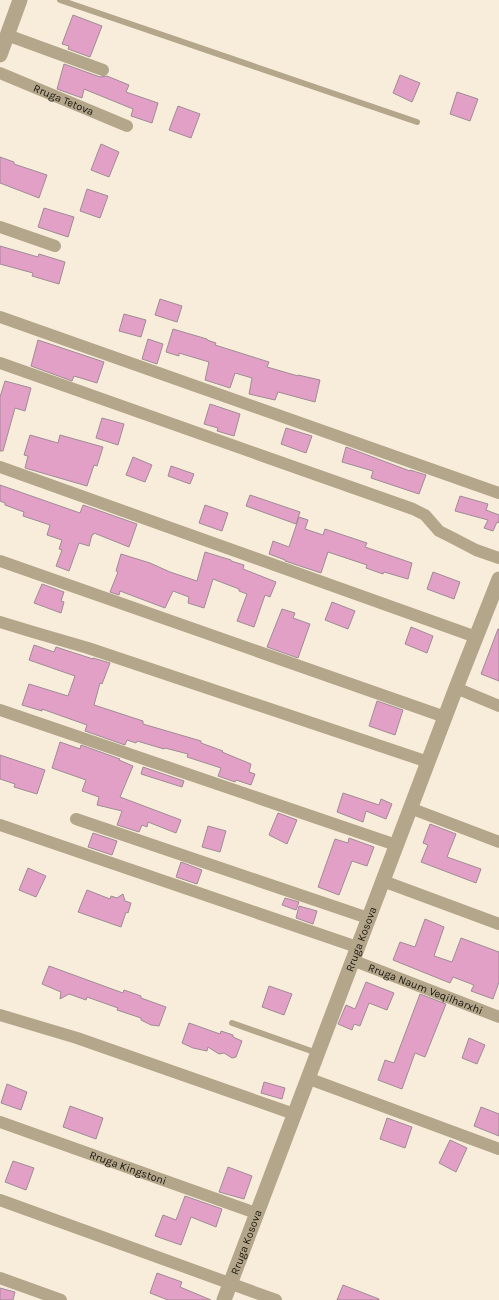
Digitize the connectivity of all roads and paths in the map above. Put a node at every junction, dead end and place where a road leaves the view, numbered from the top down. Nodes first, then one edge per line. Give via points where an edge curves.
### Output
1 (20, 0) edge
2 (60, 0) edge
3 (7, 35) junction
4 (0, 55) edge
5 (103, 70) dead end
6 (0, 73) edge
7 (417, 122) dead end
8 (127, 126) dead end
9 (0, 227) edge
10 (55, 246) dead end
11 (0, 317) edge
12 (0, 363) edge
13 (0, 467) edge
14 (499, 493) edge
15 (499, 558) edge
16 (0, 562) edge
17 (499, 579) edge
18 (496, 599) edge
19 (0, 622) edge
20 (476, 637) junction
21 (456, 688) junction
22 (499, 706) edge
23 (0, 710) edge
24 (444, 717) junction
25 (428, 762) junction
26 (410, 808) junction
27 (76, 818) dead end
28 (0, 825) edge
29 (499, 842) edge
30 (396, 845) junction
31 (383, 881) junction
32 (368, 918) junction
33 (499, 924) edge
34 (354, 954) junction
35 (0, 1015) edge
36 (499, 1017) edge
37 (232, 1023) dead end
38 (317, 1053) junction
39 (307, 1078) junction
40 (294, 1114) junction
41 (0, 1122) edge
42 (499, 1149) edge
43 (0, 1200) edge
44 (256, 1213) junction
45 (0, 1278) edge
46 (230, 1283) junction
47 (61, 1300) edge
48 (224, 1300) edge
49 (276, 1300) edge

1 - 3 street
2 - 7 lane
3 - 4 street
3 - 5 street
6 - 8 street, Rruga Tetova
9 - 10 street
11 - 14 street
12 - 15 street via 413,509 425,515 439,531 476,550
13 - 20 street
16 - 24 street
17 - 18 street, Rruga Kosova
18 - 20 street, Rruga Kosova
19 - 25 street via 88,648
20 - 21 street, Rruga Kosova
21 - 22 street
21 - 24 street, Rruga Kosova
23 - 30 street
24 - 25 street, Rruga Kosova
25 - 26 street, Rruga Kosova
26 - 29 street
26 - 30 street, Rruga Kosova
27 - 32 street
28 - 34 street, Rruga Naum Veqilharxhi
30 - 31 street, Rruga Kosova
31 - 32 street, Rruga Kosova
31 - 33 street
32 - 34 street, Rruga Kosova
34 - 36 street, Rruga Naum Veqilharxhi
34 - 38 street, Rruga Kosova
35 - 40 street via 77,1038
37 - 38 lane
38 - 39 street, Rruga Kosova
39 - 40 street, Rruga Kosova
39 - 42 street
40 - 44 street, Rruga Kosova
41 - 44 street, Rruga Kingstoni
43 - 46 street
44 - 46 street, Rruga Kosova
45 - 47 street
46 - 48 street, Rruga Kosova
46 - 49 street

